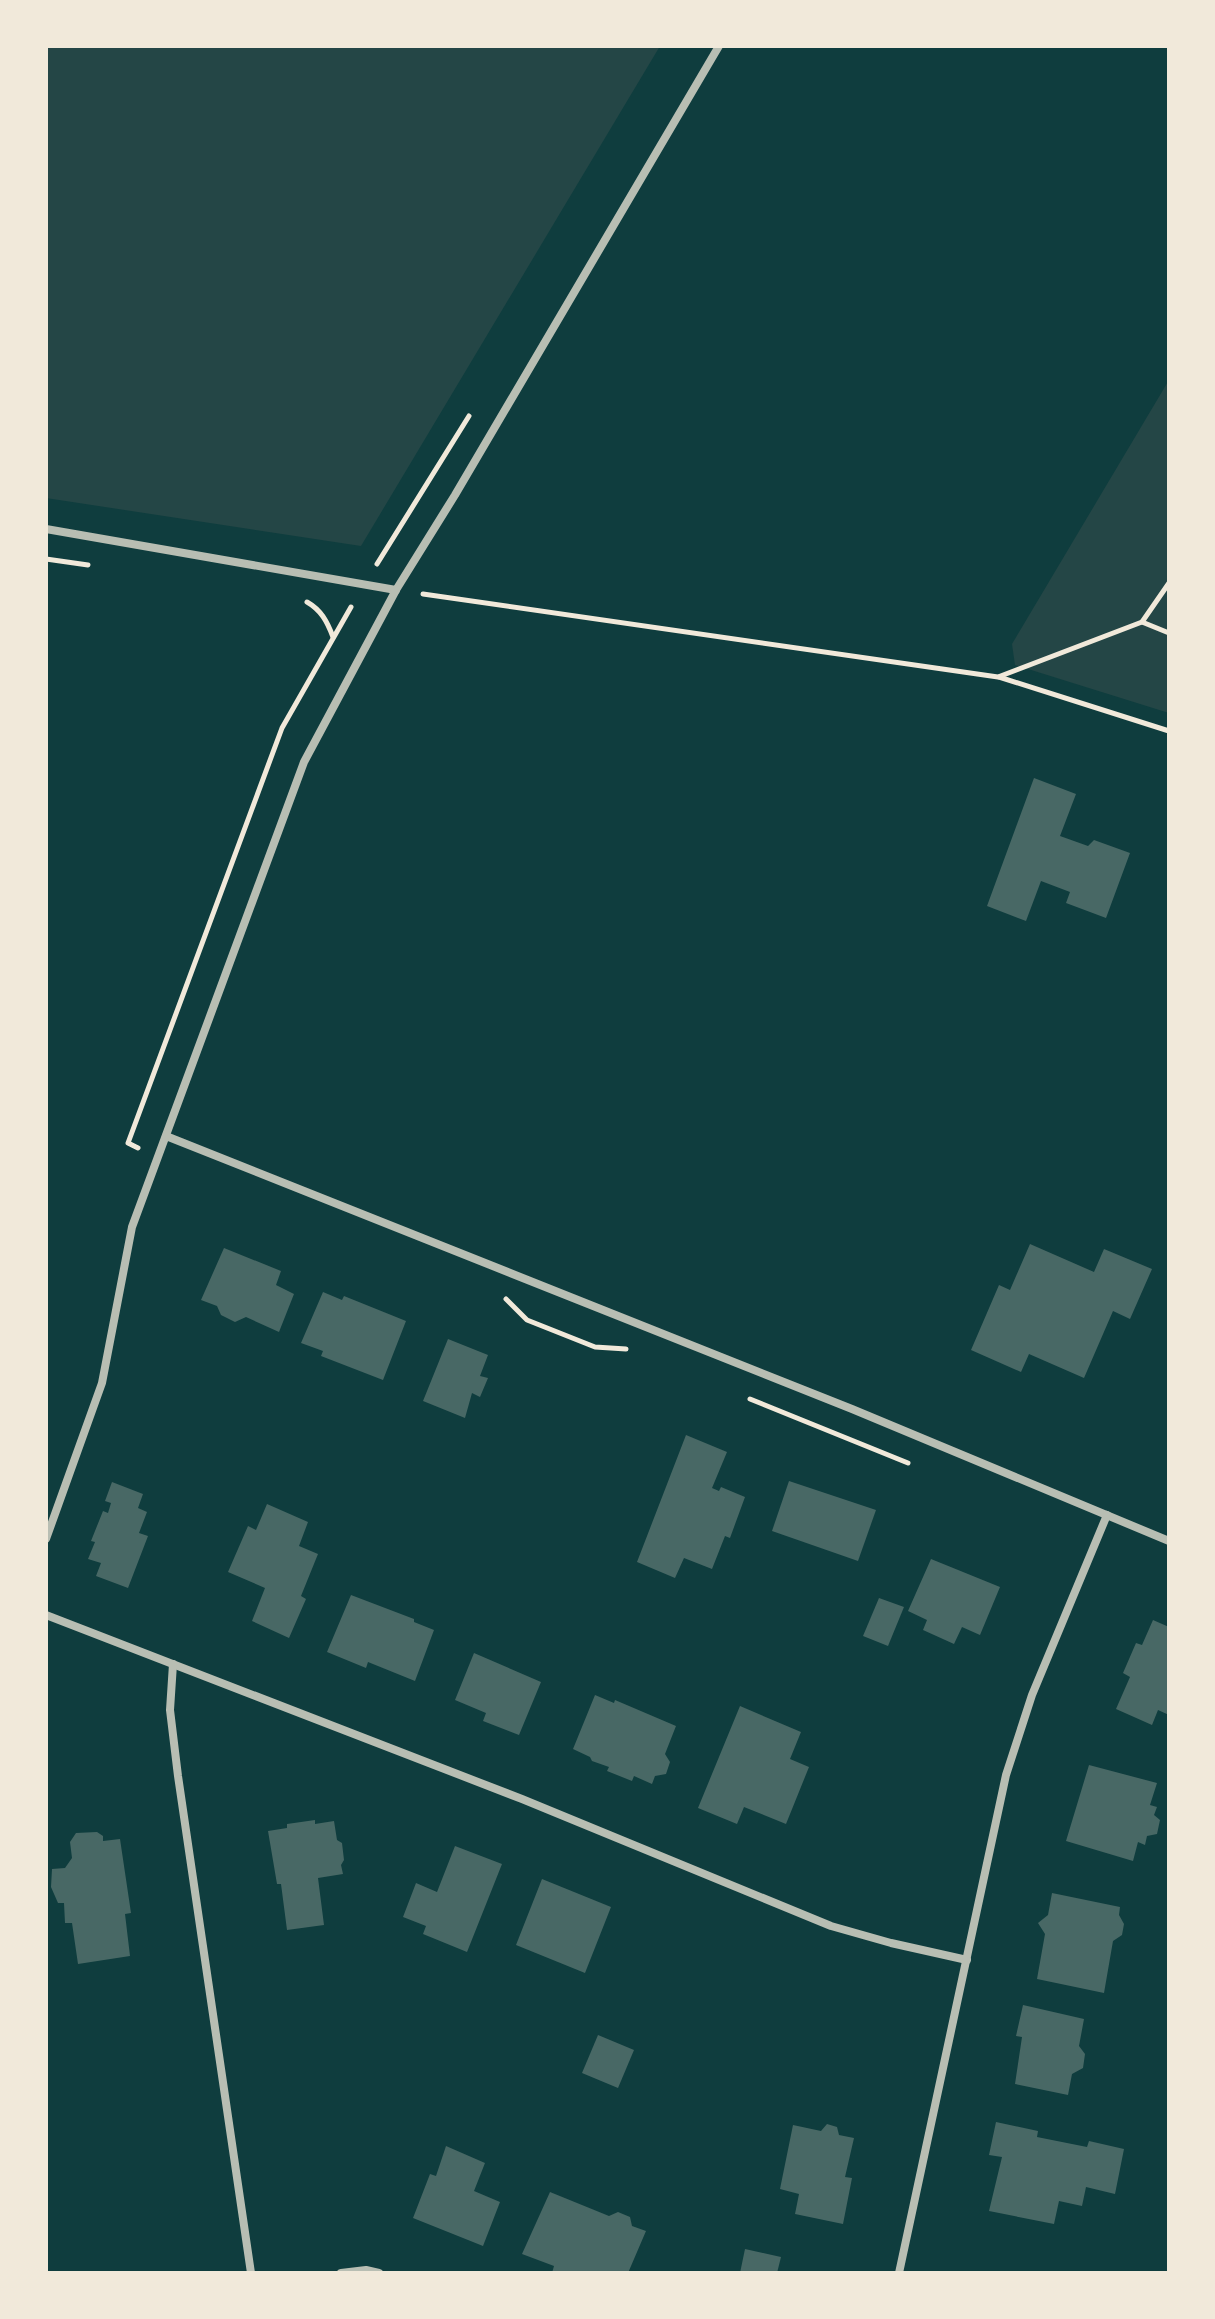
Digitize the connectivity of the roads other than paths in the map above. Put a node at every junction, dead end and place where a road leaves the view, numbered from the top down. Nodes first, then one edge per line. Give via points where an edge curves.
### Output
1 (719, 46) edge
2 (46, 529) edge
3 (396, 590) junction
4 (166, 1136) junction
5 (1107, 1515) junction
6 (46, 1539) edge
7 (1169, 1541) edge
8 (46, 1615) edge
9 (173, 1664) junction
10 (967, 1960) junction
11 (251, 2273) edge
12 (341, 2273) edge
13 (379, 2273) edge
14 (899, 2273) edge

1 - 3 street
2 - 3 street
3 - 4 street via 304,762
4 - 5 street
4 - 6 street via 132,1227 102,1383
5 - 7 street
5 - 10 street via 1032,1695 1006,1775
8 - 9 street
9 - 10 street via 831,1926
9 - 11 street via 170,1710 178,1776
10 - 14 street
12 - 13 street

